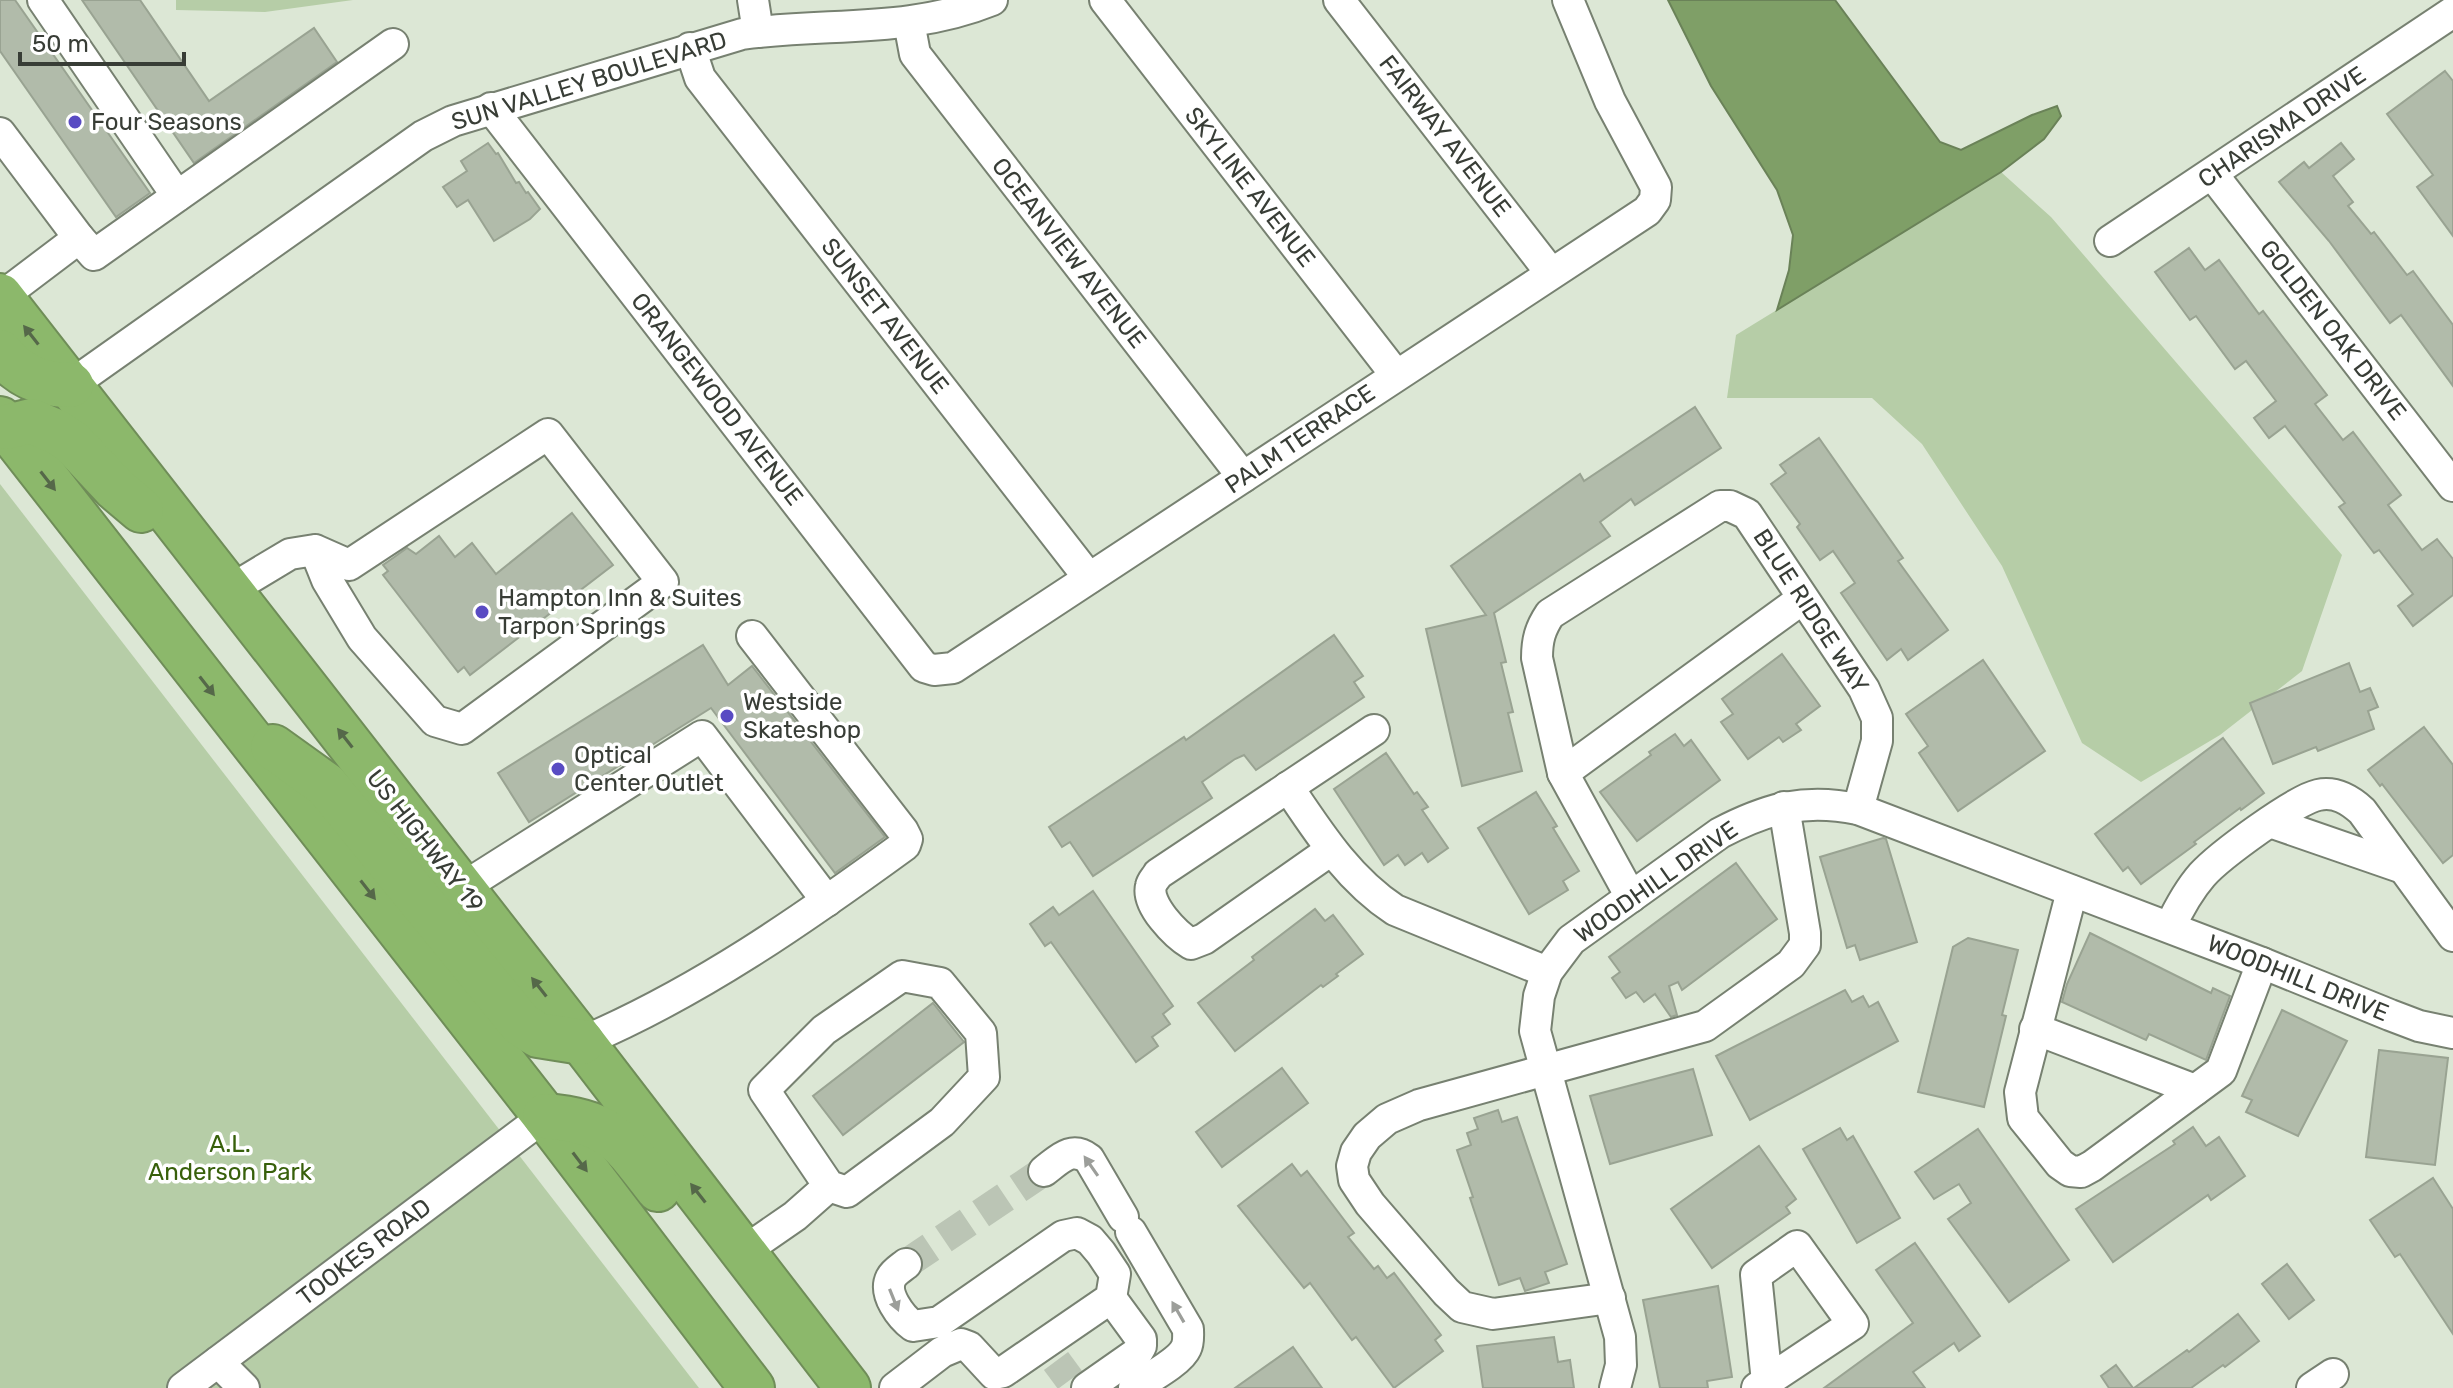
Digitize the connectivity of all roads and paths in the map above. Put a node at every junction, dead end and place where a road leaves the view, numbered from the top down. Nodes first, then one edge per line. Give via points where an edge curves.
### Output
1 (43, 0) edge
2 (753, 0) edge
3 (992, 0) edge
4 (1105, 0) edge
5 (1339, 0) edge
6 (1568, 0) edge
7 (2453, 12) edge
8 (909, 22) junction
9 (758, 32) junction
10 (393, 44) dead end
11 (690, 48) junction
12 (491, 108) junction
13 (0, 133) edge
14 (2213, 175) junction
15 (177, 196) junction
16 (79, 238) junction
17 (2110, 241) dead end
18 (1551, 273) junction
19 (0, 296) edge
20 (0, 352) edge
21 (1396, 375) junction
22 (71, 385) junction
23 (3, 423) edge
24 (1243, 477) junction
25 (2453, 486) edge
26 (315, 550) junction
27 (1089, 578) junction
28 (224, 582) junction
29 (1802, 599) junction
30 (752, 636) dead end
31 (953, 668) joint
32 (235, 721) junction
33 (1374, 730) dead end
34 (1563, 773) junction
35 (1288, 787) junction
36 (1784, 807) junction
37 (1858, 809) junction
38 (2270, 822) junction
39 (1331, 850) junction
40 (2403, 868) junction
41 (462, 888) junction
42 (2072, 891) junction
43 (1631, 897) junction
44 (827, 901) junction
45 (2170, 927) junction
46 (2453, 936) edge
47 (2262, 963) junction
48 (1547, 972) junction
49 (2035, 1029) junction
50 (2453, 1033) edge
51 (582, 1042) junction
52 (1545, 1069) junction
53 (2195, 1090) junction
54 (545, 1116) junction
55 (1044, 1171) tunnel mouth
56 (829, 1186) junction
57 (743, 1252) junction
58 (906, 1264) tunnel mouth
59 (1111, 1298) junction
60 (1610, 1298) junction
61 (923, 1326) junction
62 (942, 1352) junction
63 (218, 1362) junction
64 (1066, 1372) edge
65 (841, 1379) edge
66 (987, 1381) edge
67 (183, 1388) edge
68 (244, 1388) edge
69 (752, 1388) edge
70 (895, 1388) edge
71 (1134, 1388) edge
72 (1615, 1388) edge

1 - 15 street
2 - 9 street
3 - 8 street, SUN VALLEY BOULEVARD via 936,19
4 - 21 street, SKYLINE AVENUE
5 - 18 street, FAIRWAY AVENUE
6 - 18 street, PALM TERRACE via 1610,101 1656,187 1647,211
7 - 14 street, CHARISMA DRIVE
8 - 9 street, SUN VALLEY BOULEVARD
8 - 24 street, OCEANVIEW AVENUE via 915,54
9 - 11 street, SUN VALLEY BOULEVARD
10 - 15 street
11 - 12 street, SUN VALLEY BOULEVARD
11 - 27 street, SUNSET AVENUE via 700,78
12 - 22 street, SUN VALLEY BOULEVARD via 423,136
12 - 31 street, ORANGEWOOD AVENUE via 924,667
13 - 16 street
14 - 17 street, CHARISMA DRIVE
14 - 25 street, GOLDEN OAK DRIVE
15 - 16 street via 94,255
16 - 19 street
18 - 21 street, PALM TERRACE
22 -> 19 highway, US HIGHWAY 19
20 - 22 highway via 28,378
21 - 24 street, PALM TERRACE
22 - 28 highway, US HIGHWAY 19
23 - 28 highway via 31,421 72,442 115,488
23 -> 32 highway
24 - 27 street, PALM TERRACE
26 - 26 street via 349,565 548,434 663,582 462,729 435,721 362,638
26 - 28 street via 290,554
27 - 31 street, PALM TERRACE
41 -> 28 highway, US HIGHWAY 19
29 - 34 street
29 - 34 street, BLUE RIDGE WAY via 1747,514 1720,506 1550,614 1541,627 1537,658
29 - 37 street, BLUE RIDGE WAY via 1864,689 1877,718 1877,741
30 - 44 street via 907,839
32 - 51 highway via 326,785 521,1024 538,1035
32 -> 54 highway
33 - 35 street
34 - 43 street, BLUE RIDGE WAY
35 - 39 street
35 - 39 street via 1158,874 1151,886 1153,901 1176,936 1191,944 1204,939
36 - 37 street, WOODHILL DRIVE via 1822,803
36 - 43 street, WOODHILL DRIVE via 1720,833
36 - 52 street via 1805,933 1800,955 1705,1026
37 - 42 street, WOODHILL DRIVE
38 - 40 street
38 - 40 street via 2305,800 2337,795 2362,811
38 - 45 street via 2205,872
39 - 48 street via 1368,891 1395,910
40 - 46 street
41 - 44 street via 702,736
51 -> 41 highway, US HIGHWAY 19
42 - 45 street, WOODHILL DRIVE
42 - 49 street
43 - 48 street, WOODHILL DRIVE via 1571,940
44 - 51 street via 678,997
45 - 47 street, WOODHILL DRIVE
47 - 50 street, WOODHILL DRIVE via 2419,1026
47 - 53 street via 2221,1071
48 - 52 street, WOODHILL DRIVE via 1535,1017
49 - 53 street
49 - 53 street via 2022,1079 2023,1118 2070,1171 2092,1166
57 -> 51 highway, US HIGHWAY 19
52 - 60 street, WOODHILL DRIVE
52 - 60 street via 1387,1119 1356,1152 1354,1180 1462,1307 1502,1314
54 - 63 street, TOOKES ROAD
54 - 65 highway via 580,1119 623,1145 713,1257
54 -> 69 highway
71 -> 55 street via 1179,1358 1186,1350 1188,1329 1089,1159 1071,1152
56 - 56 street via 764,1090 824,1030 902,976 940,983 981,1033 984,1077 942,1122 847,1192
56 - 57 street
57 - 65 highway, US HIGHWAY 19
58 -> 61 street via 890,1278 889,1288 905,1321
59 - 61 street via 1115,1274 1090,1240 1077,1233 1063,1236 939,1322
59 - 64 street
59 - 64 street via 1141,1339 1137,1353
60 - 72 street, WOODHILL DRIVE via 1620,1337
61 - 62 street via 935,1332
62 - 66 street
62 - 70 street
63 - 67 street, TOOKES ROAD
63 - 68 street
64 - 66 street via 1003,1372

